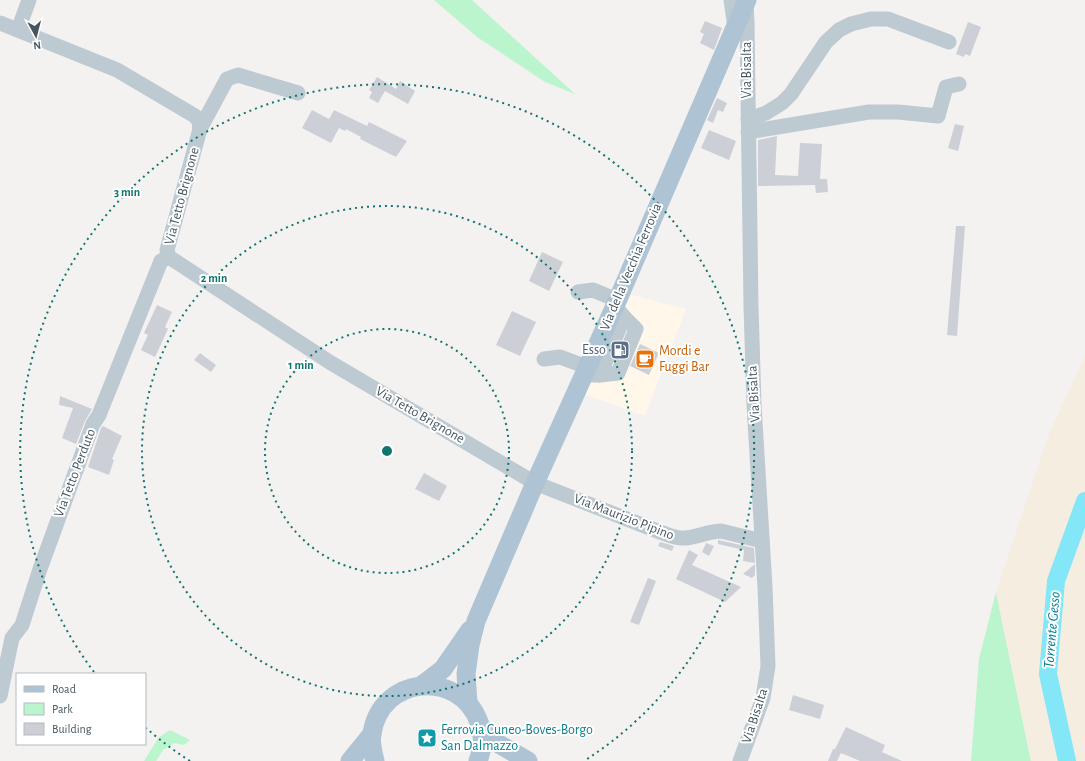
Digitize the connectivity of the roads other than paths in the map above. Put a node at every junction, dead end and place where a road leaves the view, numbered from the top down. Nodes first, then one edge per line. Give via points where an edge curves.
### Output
1 (30, 0) edge
2 (741, 1) edge
3 (0, 23) edge
4 (741, 25) junction
5 (18, 30) junction
6 (949, 42) dead end
7 (959, 84) dead end
8 (298, 93) dead end
9 (748, 125) junction
10 (200, 128) junction
11 (168, 257) junction
12 (578, 292) dead end
13 (619, 308) junction
14 (544, 359) dead end
15 (590, 373) junction
16 (535, 482) junction
17 (762, 541) junction
18 (476, 621) junction
19 (422, 685) junction
20 (0, 696) edge
21 (468, 703) junction
22 (481, 728) junction
23 (372, 734) junction
24 (350, 761) edge
25 (376, 761) edge
26 (478, 761) edge
27 (528, 761) edge
28 (740, 761) edge

1 - 5 lane
2 - 4 main road, Via della Vecchia Ferrovia
3 - 5 lane, Via Tetto Brignone
4 - 9 lane, Via Bisalta
4 - 13 main road, Via della Vecchia Ferrovia
5 - 10 lane, Via Tetto Brignone via 117,70 195,116
6 - 9 lane via 888,19 871,19 851,24 839,30 826,42 791,94 782,103
7 - 9 lane via 946,87 938,116 869,112
8 - 10 lane via 238,75 227,79
9 - 17 lane, Via Bisalta via 751,329
10 - 11 lane, Via Tetto Brignone via 167,250
11 - 16 lane, Via Tetto Brignone via 331,363
11 - 20 lane, Via Tetto Perduto via 161,261 99,415 93,424 22,625 12,638
12 - 13 lane via 593,290
13 - 15 main road, Via della Vecchia Ferrovia
13 - 15 lane via 636,329 618,373
14 - 15 lane via 560,357
15 - 16 main road, Via della Vecchia Ferrovia
16 - 17 lane, Via Maurizio Pipino via 679,538 721,531
16 - 18 main road, Via della Vecchia Ferrovia
17 - 28 lane, Via Bisalta via 768,666 763,698
18 - 19 main road, Via della Vecchia Ferrovia via 443,669
18 - 21 main road, Via della Vecchia Ferrovia via 466,674
19 - 21 main road via 439,686 455,692
19 - 23 main road via 403,690 388,701 377,716
21 - 22 main road via 476,714
22 - 26 main road via 482,742
22 - 27 main road via 492,740
23 - 24 main road
23 - 25 main road via 372,748

